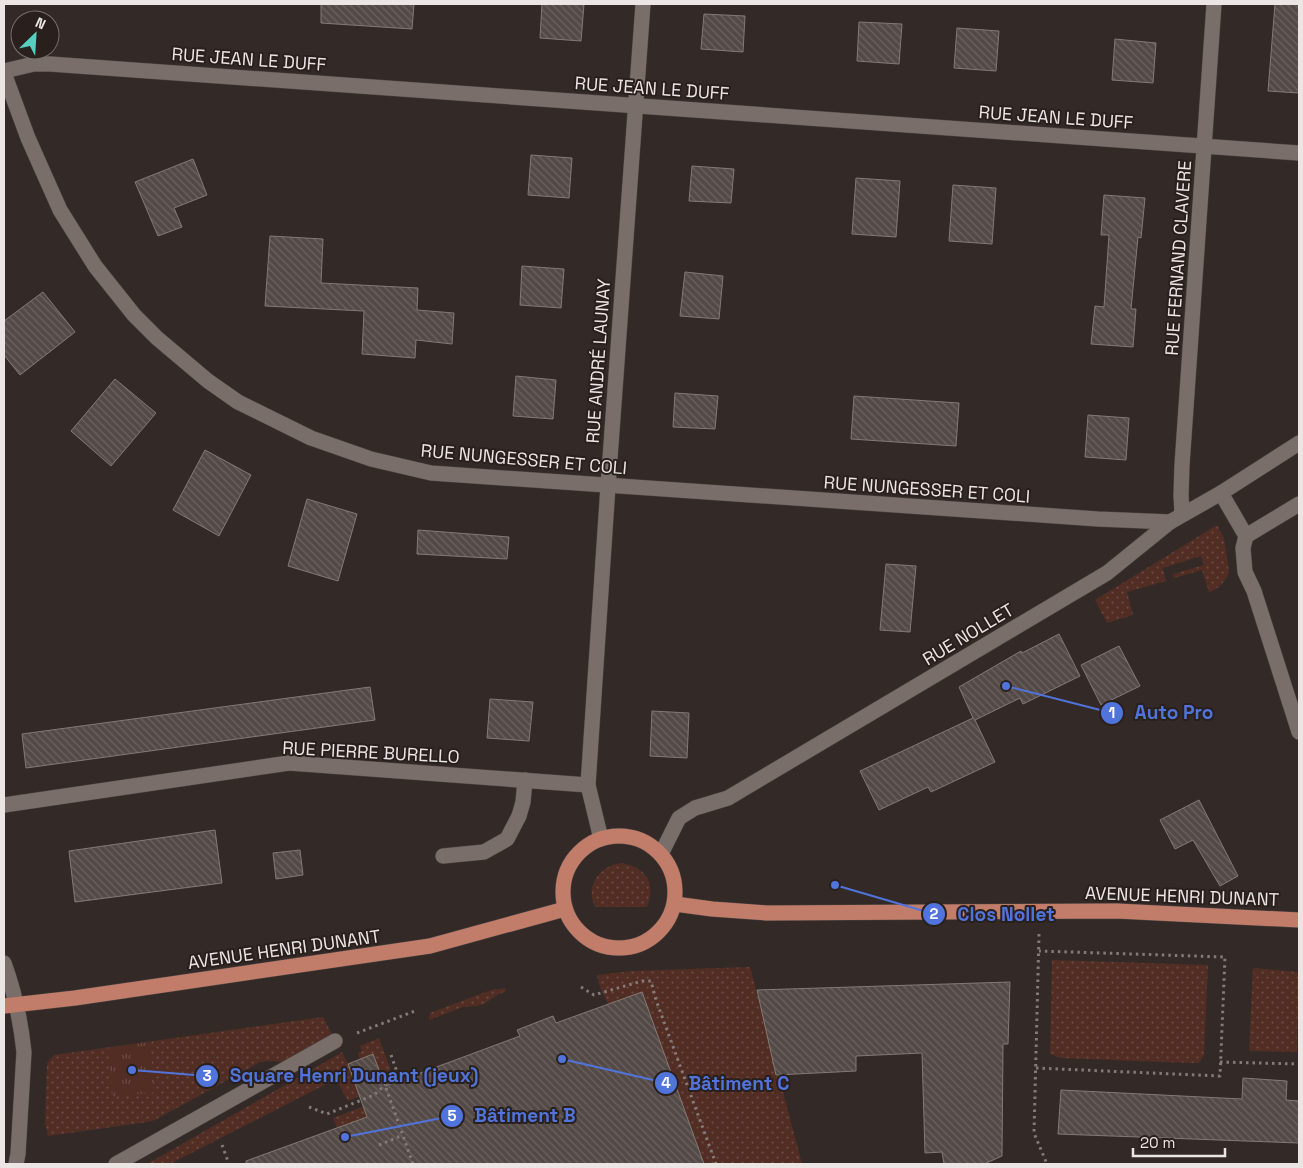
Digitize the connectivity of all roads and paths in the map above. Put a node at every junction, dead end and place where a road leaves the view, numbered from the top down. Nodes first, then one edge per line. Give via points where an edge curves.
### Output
1 (644, 4) edge
2 (1214, 4) edge
3 (4, 72) edge
4 (636, 106) junction
5 (1204, 147) junction
6 (1299, 153) edge
7 (1299, 443) edge
8 (608, 486) junction
9 (1221, 493) junction
10 (1299, 504) edge
11 (1176, 518) junction
12 (1246, 536) junction
13 (1299, 732) edge
14 (525, 780) junction
15 (588, 785) junction
16 (4, 805) edge
17 (601, 839) junction
18 (661, 854) junction
19 (443, 856) dead end
20 (675, 904) junction
21 (565, 909) junction
22 (1040, 911) junction
23 (1299, 920) edge
24 (1038, 951) junction
25 (4, 963) edge
26 (581, 987) dead end
27 (10, 1005) edge
28 (415, 1011) dead end
29 (336, 1041) joint
30 (391, 1054) dead end
31 (1220, 1062) junction
32 (1299, 1064) edge
33 (1036, 1068) junction
34 (385, 1085) junction
35 (309, 1107) dead end
36 (403, 1135) junction
37 (379, 1145) dead end
38 (222, 1146) dead end
39 (13, 1158) edge
40 (116, 1164) edge
41 (229, 1164) edge
42 (414, 1164) edge
43 (716, 1164) edge
44 (1047, 1164) edge

1 - 4 street, RUE ANDRÉ LAUNAY
2 - 5 street, RUE FERNAND CLAVERE
3 - 4 street, RUE JEAN LE DUFF via 34,64 50,64
3 - 8 street, RUE NUNGESSER ET COLI via 28,138 60,210 95,266 157,338 238,402 312,438 371,459 431,473
4 - 5 street, RUE JEAN LE DUFF
4 - 8 street, RUE ANDRÉ LAUNAY
5 - 6 street, RUE JEAN LE DUFF
5 - 11 street, RUE FERNAND CLAVERE via 1181,495
7 - 9 street, RUE NOLLET
8 - 11 street, RUE NUNGESSER ET COLI via 1098,519
8 - 15 street, RUE ANDRÉ LAUNAY
9 - 11 street, RUE NOLLET
9 - 12 street
10 - 12 street
11 - 18 street, RUE NOLLET via 1090,583 728,798 695,808 679,818
12 - 13 street via 1243,548 1246,572
14 - 15 street, RUE PIERRE BURELLO
14 - 16 street, RUE PIERRE BURELLO via 288,763
14 - 19 street via 519,816 507,839 484,852
15 - 17 street, RUE ANDRÉ LAUNAY
17 - 18 main road via 633,838
17 - 21 main road via 585,846 569,866 562,892
18 - 20 main road via 675,882
20 - 21 main road via 668,921 656,935 640,945 622,948 604,947 587,938
20 - 22 main road, AVENUE HENRI DUNANT via 767,913
21 - 27 main road, AVENUE HENRI DUNANT via 422,948
22 - 23 main road, AVENUE HENRI DUNANT via 1117,911
22 - 24 path
24 - 31 path via 1225,957
24 - 33 path
25 - 27 street
26 - 43 path via 594,995 651,981
27 - 39 street via 23,1038 24,1052
28 - 29 path
29 - 40 street
30 - 34 path via 398,1072
31 - 32 path
31 - 33 path via 1220,1076
33 - 44 path via 1034,1133
34 - 35 path via 374,1095 327,1114
34 - 36 path
36 - 37 path
36 - 42 path
38 - 41 path

